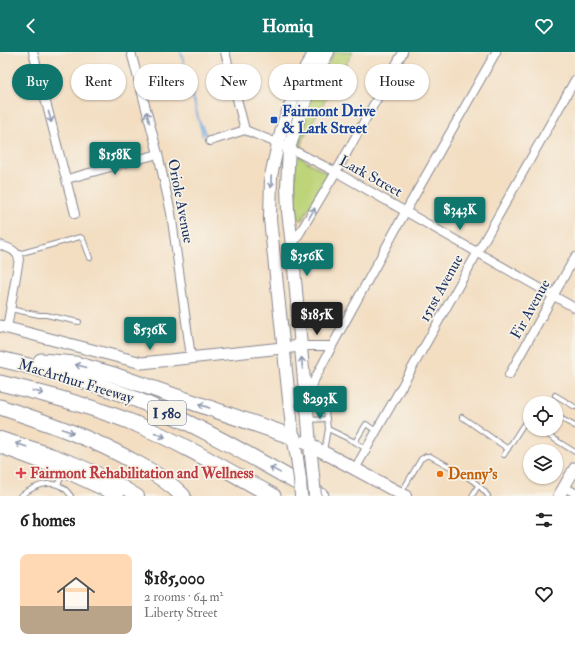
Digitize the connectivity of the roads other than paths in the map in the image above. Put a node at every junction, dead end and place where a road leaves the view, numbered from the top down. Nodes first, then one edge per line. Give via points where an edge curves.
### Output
1 (34, 52) edge
2 (131, 52) edge
3 (225, 52) edge
4 (315, 52) edge
5 (328, 52) edge
6 (403, 52) edge
7 (496, 52) edge
8 (575, 80) edge
9 (245, 130) junction
10 (210, 141) dead end
11 (283, 146) junction
12 (158, 154) junction
13 (336, 172) junction
14 (67, 179) junction
15 (406, 212) junction
16 (75, 214) dead end
17 (0, 245) edge
18 (292, 246) junction
19 (477, 252) junction
20 (18, 254) junction
21 (575, 257) edge
22 (90, 258) dead end
23 (553, 296) junction
24 (575, 308) edge
25 (10, 309) junction
26 (79, 322) dead end
27 (4, 327) edge
28 (301, 346) junction
29 (332, 346) junction
30 (284, 348) junction
31 (191, 357) junction
32 (0, 358) edge
33 (509, 375) dead end
34 (0, 383) edge
35 (555, 395) dead end
36 (306, 396) junction
37 (0, 407) edge
38 (575, 408) edge
39 (462, 417) dead end
40 (327, 419) junction
41 (308, 420) junction
42 (563, 420) edge
43 (523, 425) dead end
44 (575, 426) edge
45 (328, 429) junction
46 (376, 431) junction
47 (549, 436) edge
48 (0, 438) edge
49 (294, 438) junction
50 (355, 442) junction
51 (310, 445) junction
52 (0, 447) edge
53 (366, 449) junction
54 (508, 449) junction
55 (324, 452) junction
56 (575, 452) edge
57 (504, 455) dead end
58 (66, 466) junction
59 (575, 468) edge
60 (355, 469) junction
61 (58, 485) junction
62 (478, 486) junction
63 (562, 491) edge
64 (575, 493) edge
65 (179, 494) edge
66 (403, 494) edge
67 (20, 496) edge
68 (71, 496) edge
69 (118, 496) edge
70 (138, 496) edge
71 (273, 496) edge
72 (301, 496) edge
73 (315, 496) edge
74 (321, 496) edge
75 (472, 496) edge
76 (488, 496) edge

1 -> 14 street
12 -> 2 street, Oriole Avenue
3 - 9 street
4 - 11 main road via 284,122
5 - 11 main road via 313,78
6 - 13 street
7 - 15 street
8 - 19 street, 151st Avenue
9 - 10 street
9 - 11 street, Lark Street
11 - 13 street, Lark Street
11 - 18 main road
11 -> 30 main road via 271,176 270,219
12 - 14 street
12 - 31 street, Oriole Avenue via 171,213
13 - 15 street, Lark Street
18 -> 13 street
14 - 16 street
15 - 19 street, Lark Street
15 - 29 street
17 - 20 street
18 - 28 main road
19 - 23 street, Lark Street
19 - 46 street, 151st Avenue
20 - 22 lane via 80,237
20 - 25 street
21 - 23 street, Fir Avenue
23 - 24 street, Lark Street
23 - 33 street, Fir Avenue
25 - 26 lane
25 - 27 street
27 - 31 street via 142,363
28 - 29 street
28 - 30 street
36 -> 28 main road
29 - 36 street
30 - 31 street
30 - 49 main road
49 -> 32 highway via 136,382 75,364
74 -> 32 highway, MacArthur Freeway / I 580 via 214,436 147,403 81,380
34 -> 71 highway, MacArthur Freeway / I 580 via 40,392 105,412 137,425 203,457
35 - 38 lane
36 - 40 lane via 324,394
36 - 41 main road
37 -> 65 highway via 94,441 156,474
39 - 54 lane
40 - 41 lane
40 - 45 lane
41 - 51 main road
42 - 44 lane
43 - 54 lane
45 - 50 lane
45 - 55 lane
46 - 50 lane via 366,424
46 - 53 street, 151st Avenue
47 - 56 lane
58 -> 48 main road via 52,454
49 - 51 main road
49 - 72 main road, bridge
50 - 53 lane
51 - 55 main road
51 - 73 main road, bridge
52 - 58 main road
53 - 60 street, 151st Avenue
54 - 57 lane
55 - 60 main road
58 - 61 lane
58 - 69 main road
58 - 70 main road via 109,479
59 - 63 street
60 - 66 main road
61 - 67 lane via 40,485
61 - 68 lane
62 - 66 lane via 469,478 426,456 421,459
62 - 75 lane
62 - 76 lane
63 - 64 street

